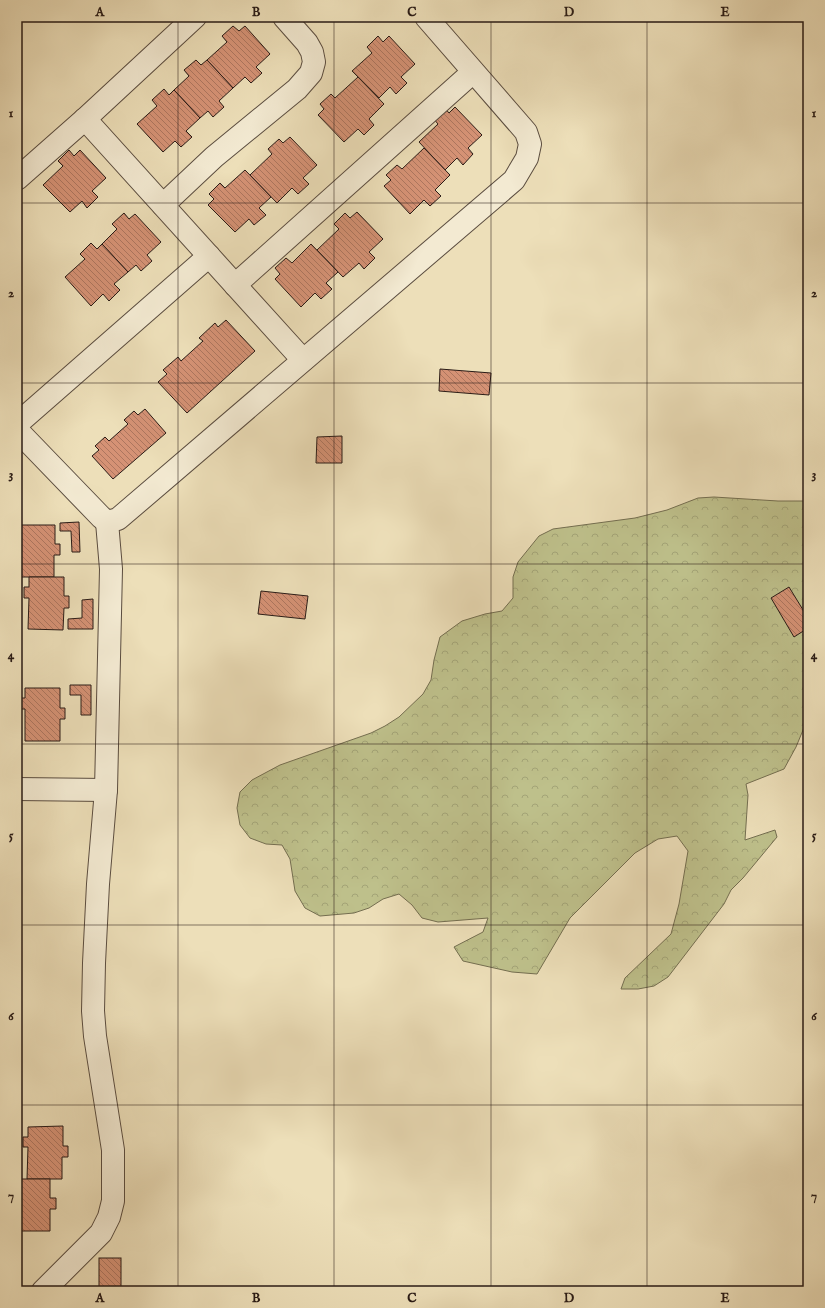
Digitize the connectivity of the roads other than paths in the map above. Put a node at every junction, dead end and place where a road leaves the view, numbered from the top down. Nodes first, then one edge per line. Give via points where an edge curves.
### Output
1 (195, 17) edge
2 (284, 17) edge
3 (426, 17) edge
4 (473, 72) junction
5 (85, 119) junction
6 (17, 179) edge
7 (163, 205) junction
8 (209, 256) junction
9 (235, 285) junction
10 (303, 360) junction
11 (17, 424) edge
12 (17, 430) edge
13 (107, 522) junction
14 (17, 789) edge
15 (106, 790) junction
16 (43, 1291) edge

1 - 5 street
2 - 7 street via 312,52 314,62 311,73 298,89 214,157
3 - 4 street
4 - 9 street
4 - 10 street via 526,132 530,144 527,158 518,174
5 - 6 street
5 - 7 street
7 - 8 street
8 - 9 street
8 - 11 street
9 - 10 street
10 - 13 street via 118,519
12 - 13 street
13 - 15 street via 111,569
14 - 15 street
15 - 16 street via 98,884 93,1011 113,1150 113,1201 109,1217 100,1233

